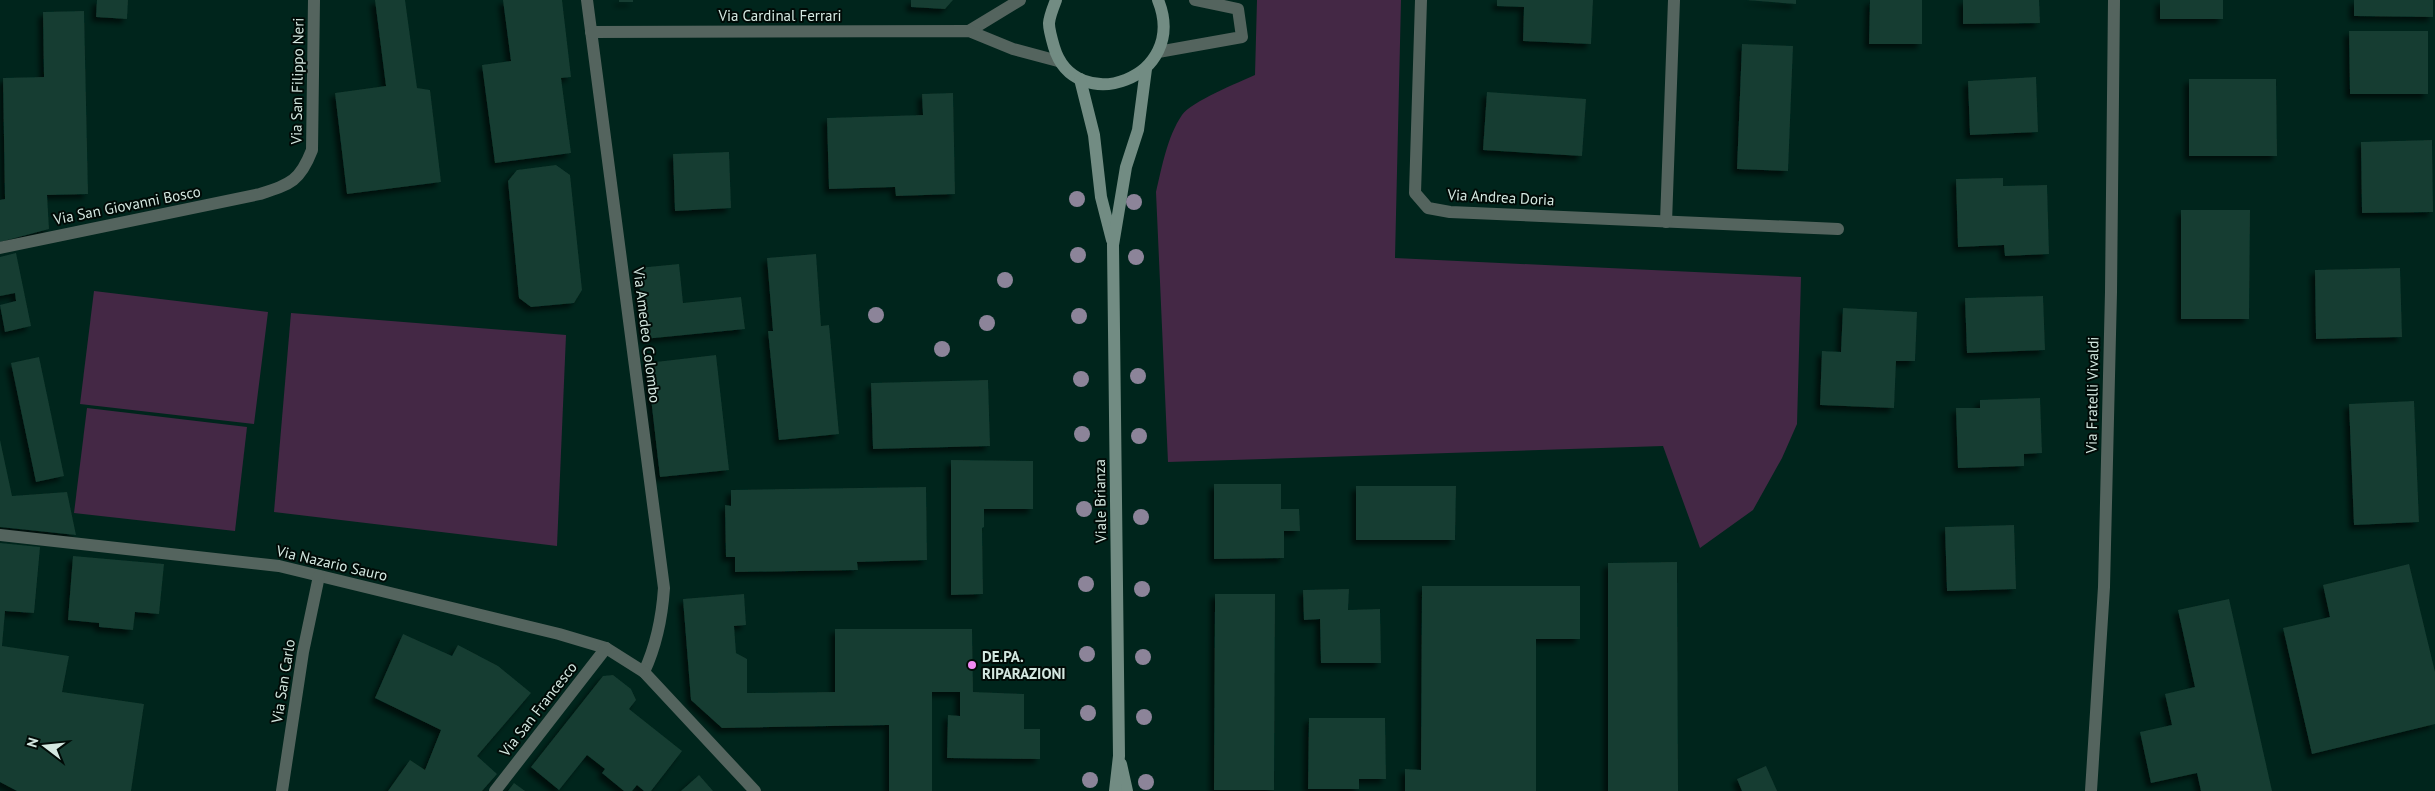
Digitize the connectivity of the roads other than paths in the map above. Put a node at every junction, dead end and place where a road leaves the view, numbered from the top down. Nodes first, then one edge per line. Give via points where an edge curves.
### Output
1 (314, 0) edge
2 (587, 0) edge
3 (1020, 0) edge
4 (1056, 0) edge
5 (1158, 0) edge
6 (1195, 0) edge
7 (1421, 0) edge
8 (1674, 0) edge
9 (2114, 0) edge
10 (592, 32) junction
11 (969, 32) junction
12 (1158, 52) junction
13 (1058, 60) junction
14 (1146, 69) junction
15 (1080, 79) junction
16 (260, 194) joint
17 (1666, 222) junction
18 (1838, 229) dead end
19 (1113, 245) junction
20 (0, 248) edge
21 (0, 535) edge
22 (319, 576) junction
23 (606, 648) junction
24 (644, 672) junction
25 (1119, 756) junction
26 (282, 791) edge
27 (495, 791) edge
28 (755, 791) edge
29 (1115, 791) edge
30 (1128, 791) edge
31 (2091, 791) edge

1 - 16 street, Via San Filippo Neri via 312,150 305,169 289,185
2 - 10 street, Via Amedeo Colombo
3 - 11 street
4 - 13 main road via 1047,23
5 - 12 main road, Viale Brianza via 1164,33
6 - 12 street via 1238,9 1242,37
7 - 17 street, Via Andrea Doria via 1415,193 1428,208 1450,212
8 - 17 street
9 - 31 street, Via Fratelli Vivaldi via 2104,588
10 - 11 street, Via Cardinal Ferrari
10 - 24 street, Via Amedeo Colombo via 664,588 662,618 654,650
11 - 13 street, Via Cardinal Ferrari via 1013,49
12 - 14 main road, Viale Brianza
13 - 15 main road, Viale Brianza
14 - 15 main road, Viale Brianza via 1114,84
14 - 19 main road, Viale Brianza via 1138,130 1126,167
15 - 19 main road, Viale Brianza via 1094,135 1101,198
16 - 20 street, Via San Giovanni Bosco
17 - 18 street, Via Andrea Doria
19 - 25 main road, Viale Brianza
21 - 22 street, Via Nazario Sauro via 279,566
22 - 23 street, Via Nazario Sauro
22 - 26 street, Via San Carlo
23 - 24 street, Via Nazario Sauro
23 - 27 street, Via San Francesco
24 - 28 street, Via Nazario Sauro
25 - 29 main road, Viale Brianza
25 - 30 main road, Viale Brianza

